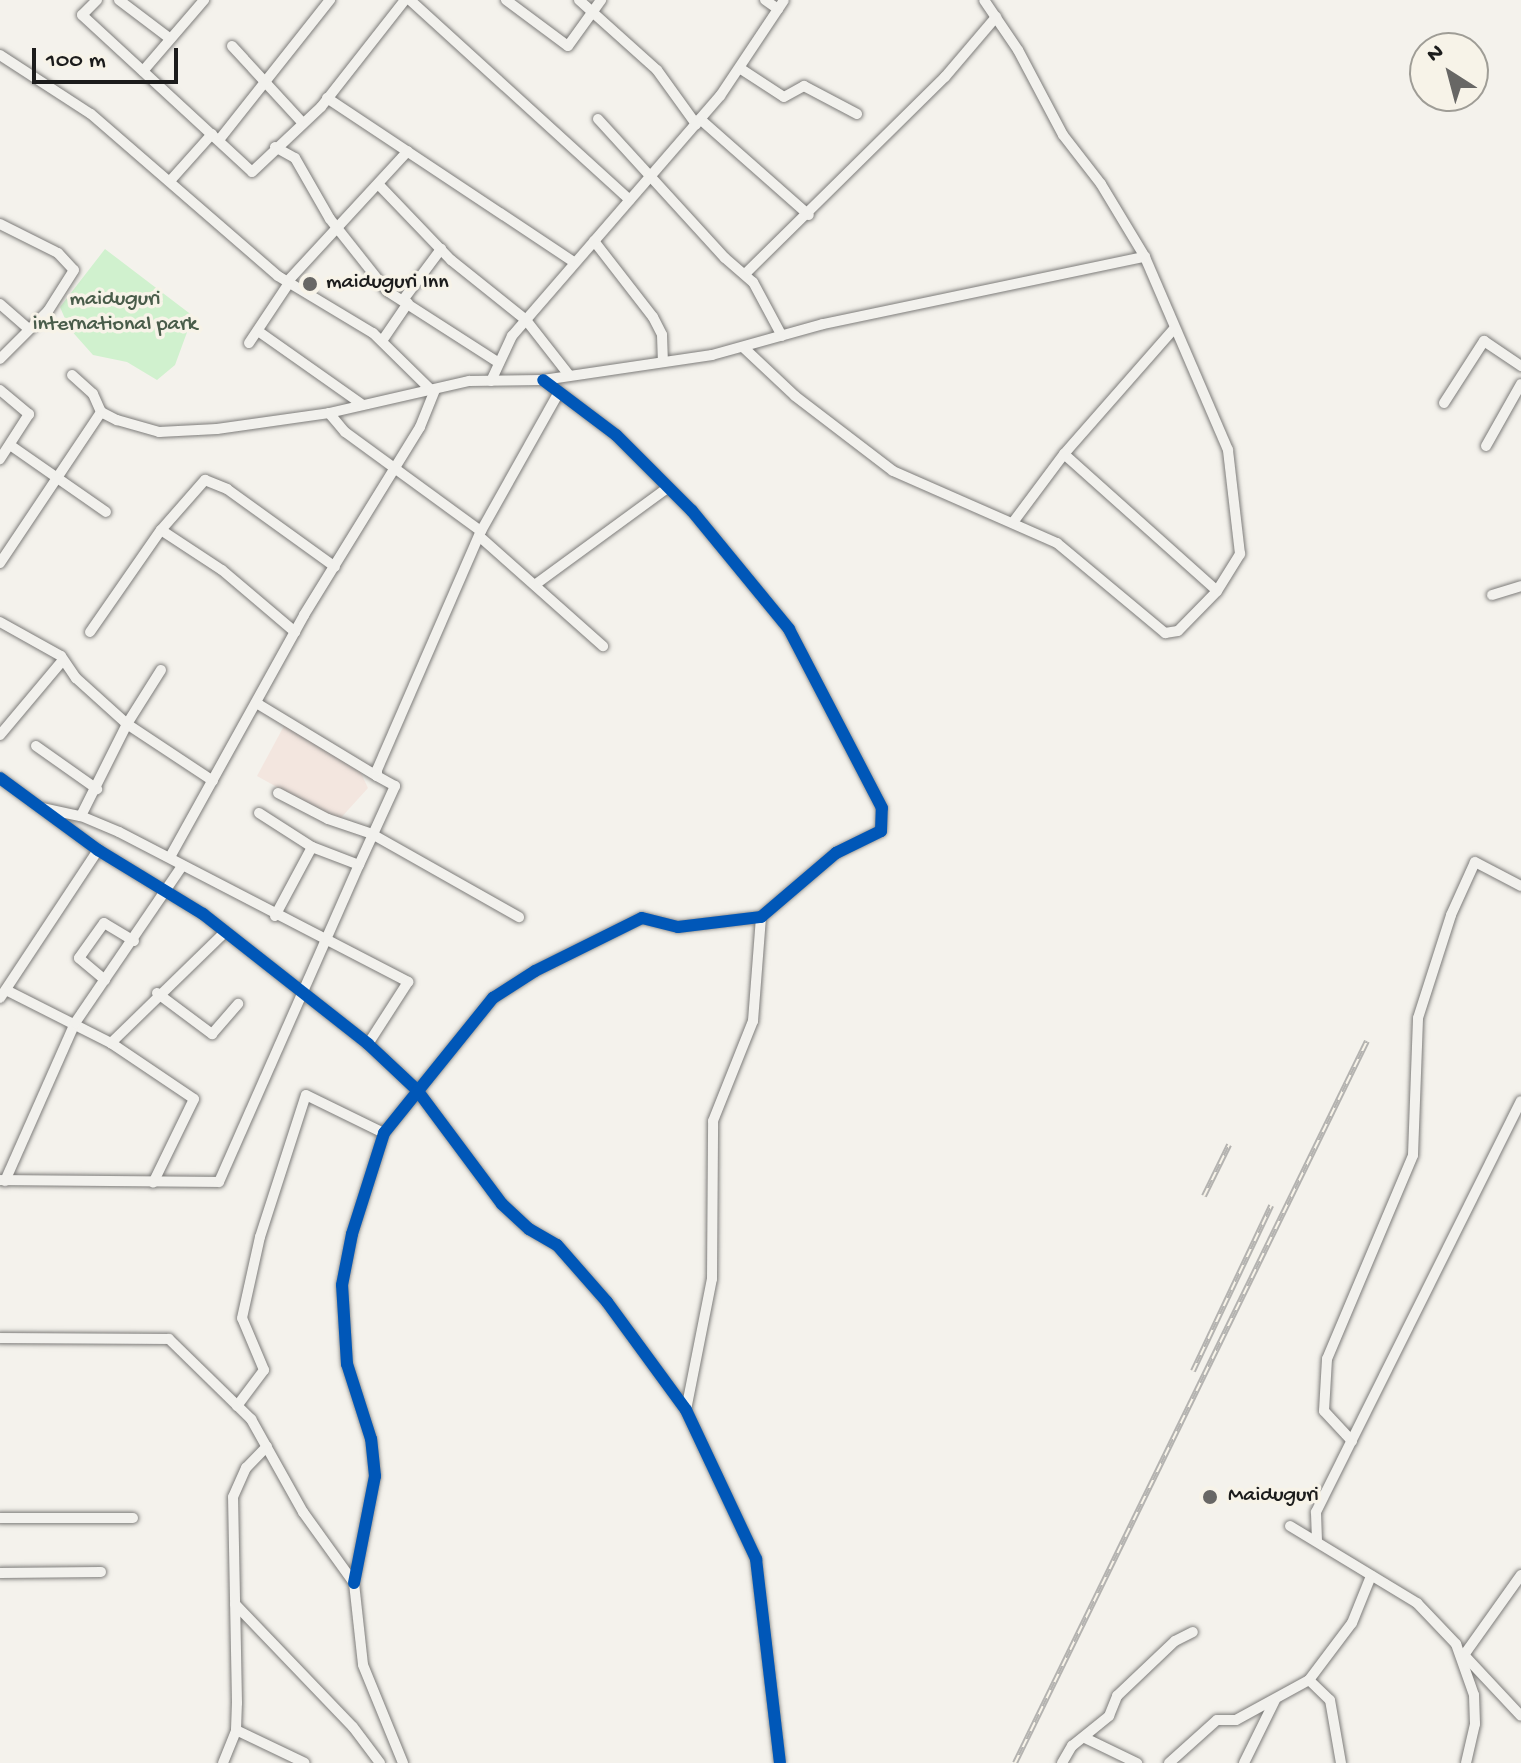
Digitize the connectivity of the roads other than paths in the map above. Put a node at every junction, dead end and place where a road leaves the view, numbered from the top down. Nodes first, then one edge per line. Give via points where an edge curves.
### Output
1 (97, 0) edge
2 (119, 0) edge
3 (204, 0) edge
4 (330, 0) edge
5 (408, 0) edge
6 (506, 0) edge
7 (579, 0) edge
8 (601, 0) edge
9 (765, 0) edge
10 (984, 0) edge
11 (781, 5) edge
12 (594, 12) junction
13 (996, 17) junction
14 (169, 38) junction
15 (232, 46) dead end
16 (0, 56) edge
17 (741, 69) junction
18 (143, 71) junction
19 (268, 80) junction
20 (327, 98) junction
21 (857, 114) dead end
22 (598, 119) dead end
23 (302, 122) junction
24 (698, 122) junction
25 (215, 137) junction
26 (275, 147) junction
27 (408, 151) junction
28 (651, 176) junction
29 (170, 181) junction
30 (380, 186) junction
31 (630, 200) junction
32 (809, 215) junction
33 (0, 224) edge
34 (335, 226) junction
35 (594, 241) junction
36 (441, 249) junction
37 (1145, 257) junction
38 (574, 262) junction
39 (745, 274) junction
40 (288, 282) junction
41 (406, 302) junction
42 (0, 304) edge
43 (526, 320) junction
44 (29, 329) junction
45 (1174, 329) junction
46 (258, 331) junction
47 (782, 336) junction
48 (382, 341) junction
49 (249, 343) dead end
50 (743, 347) junction
51 (0, 359) edge
52 (663, 362) junction
53 (499, 363) junction
54 (1521, 366) edge
55 (72, 375) dead end
56 (569, 375) junction
57 (543, 380) junction
58 (491, 381) junction
59 (1521, 384) edge
60 (0, 390) edge
61 (433, 390) junction
62 (559, 392) junction
63 (1444, 403) dead end
64 (363, 405) junction
65 (101, 412) junction
66 (329, 413) junction
67 (10, 445) junction
68 (1486, 446) dead end
69 (1064, 454) junction
70 (0, 459) edge
71 (395, 469) junction
72 (58, 478) junction
73 (666, 489) junction
74 (106, 512) dead end
75 (1014, 521) junction
76 (161, 530) junction
77 (480, 534) junction
78 (0, 563) edge
79 (335, 567) junction
80 (536, 584) junction
81 (1521, 586) edge
82 (1217, 591) junction
83 (1492, 595) dead end
84 (0, 622) edge
85 (90, 632) dead end
86 (295, 632) junction
87 (603, 646) dead end
88 (62, 661) junction
89 (161, 670) dead end
90 (258, 704) junction
91 (127, 724) junction
92 (0, 735) edge
93 (36, 746) dead end
94 (377, 776) junction
95 (0, 778) edge
96 (213, 781) junction
97 (97, 789) junction
98 (278, 793) dead end
99 (34, 806) junction
100 (259, 813) dead end
101 (81, 816) junction
102 (372, 834) junction
103 (312, 847) junction
104 (98, 850) junction
105 (170, 857) junction
106 (359, 865) junction
107 (182, 866) junction
108 (1521, 886) edge
109 (168, 891) junction
110 (275, 916) junction
111 (519, 917) dead end
112 (761, 917) junction
113 (225, 932) junction
114 (330, 940) junction
115 (134, 941) junction
116 (105, 980) junction
117 (157, 993) junction
118 (303, 993) junction
119 (3, 994) edge
120 (238, 1004) dead end
121 (75, 1023) junction
122 (111, 1043) junction
123 (368, 1044) junction
124 (417, 1090) junction
125 (1521, 1101) edge
126 (384, 1133) junction
127 (3, 1181) edge
128 (153, 1183) junction
129 (0, 1338) edge
130 (237, 1406) junction
131 (686, 1410) junction
132 (1352, 1441) junction
133 (267, 1446) junction
134 (0, 1518) edge
135 (133, 1518) dead end
136 (1290, 1526) dead end
137 (1317, 1541) junction
138 (101, 1572) dead end
139 (0, 1573) edge
140 (1521, 1575) edge
141 (1371, 1576) junction
142 (354, 1583) junction
143 (235, 1604) junction
144 (1193, 1632) dead end
145 (1464, 1655) junction
146 (1309, 1680) junction
147 (1275, 1700) junction
148 (1521, 1716) edge
149 (236, 1730) junction
150 (1085, 1738) junction
151 (223, 1763) edge
152 (305, 1763) edge
153 (380, 1763) edge
154 (403, 1763) edge
155 (780, 1763) edge
156 (1062, 1763) edge
157 (1137, 1763) edge
158 (1169, 1763) edge
159 (1244, 1763) edge
160 (1341, 1763) edge
161 (1466, 1763) edge

1 - 18 street via 82,15
2 - 14 street
3 - 14 street
4 - 19 street
5 - 20 street
5 - 31 street
6 - 12 street via 568,46
7 - 12 street
8 - 12 street
9 - 11 street
10 - 13 street
11 - 17 street
12 - 24 street via 657,70
13 - 32 street via 945,77
13 - 37 street via 1063,135 1101,184
14 - 18 street
15 - 19 street
16 - 29 street via 91,114
17 - 21 street via 784,97 804,86
17 - 24 street
18 - 25 street
19 - 23 street
19 - 25 street
20 - 23 street
20 - 27 street
22 - 28 street
23 - 26 street
24 - 28 street
24 - 32 street
25 - 26 street via 252,172
25 - 29 street
26 - 34 street via 295,158
27 - 30 street
27 - 38 street
28 - 31 street
28 - 39 street
29 - 40 street via 228,237
30 - 34 street
30 - 36 street
31 - 35 street
32 - 39 street
33 - 44 street via 58,253 74,270 48,311
34 - 40 street
34 - 41 street via 362,264
35 - 38 street
35 - 52 street via 653,317 662,335
36 - 41 street
36 - 43 street
37 - 45 street
37 - 47 street
38 - 43 street
39 - 47 street
40 - 46 street
40 - 48 street
41 - 48 street
41 - 53 street
42 - 44 street
43 - 53 street
43 - 56 street
44 - 51 street
45 - 69 street
45 - 82 street via 1228,450 1240,554
46 - 49 street
46 - 64 street
47 - 50 street
48 - 61 street
50 - 52 street
50 - 75 street via 795,396 893,471
52 - 56 street
53 - 58 street
54 - 63 street via 1484,341
55 - 65 street via 93,394
56 - 57 street
57 - 58 street
57 - 62 street
58 - 61 street
59 - 68 street
60 - 67 street via 29,414
61 - 64 street
61 - 71 street
62 - 73 street via 616,435
62 - 77 street
64 - 66 street
65 - 66 street via 159,432
65 - 72 street
66 - 71 street via 345,432
67 - 70 street
67 - 72 street
69 - 75 street
69 - 82 street
71 - 77 street
71 - 79 street
72 - 74 street
72 - 78 street
73 - 80 street
73 - 112 street via 692,511 789,629 882,808 881,831 836,853
75 - 82 street via 1081,559 1165,633 1178,631
76 - 79 street via 199,484 212,480
76 - 85 street
76 - 86 street via 222,570
77 - 80 street
77 - 94 street
79 - 86 street
80 - 87 street
81 - 83 street
84 - 88 street
86 - 90 street
88 - 91 street
88 - 92 street
89 - 91 street
90 - 94 street
90 - 96 street
91 - 96 street
91 - 97 street
93 - 97 street
94 - 102 street via 395,786
95 - 99 street
96 - 105 street
97 - 101 street
98 - 102 street
99 - 101 street
99 - 104 street
100 - 103 street
101 - 105 street
102 - 106 street
102 - 111 street
103 - 106 street
103 - 110 street
104 - 109 street
104 - 119 street
105 - 107 street
106 - 114 street
107 - 109 street
107 - 110 street
108 - 132 street via 1475,862 1451,915 1418,1018 1413,1155 1327,1359 1324,1411
109 - 113 street
109 - 115 street
110 - 114 street
112 - 124 street via 678,927 642,918 595,937 493,998
112 - 131 street via 753,1021 713,1121 712,1279
113 - 117 street
113 - 118 street
114 - 118 street
114 - 123 street via 408,982
115 - 116 street
115 - 116 street via 104,923 79,958
116 - 121 street
117 - 120 street via 212,1034
117 - 122 street
118 - 123 street
118 - 128 street via 219,1182
119 - 121 street
121 - 122 street
121 - 127 street
122 - 128 street via 194,1099
123 - 124 street
124 - 126 street
124 - 131 street via 502,1204 557,1245 591,1283
125 - 132 street
126 - 130 street via 306,1095 260,1237 242,1318 264,1370
126 - 142 street via 342,1285 347,1364 371,1439 375,1476
127 - 128 street
129 - 130 street via 169,1339
130 - 133 street
131 - 155 street via 756,1559
132 - 137 street via 1316,1512
133 - 142 street via 303,1512
133 - 143 street via 246,1468 233,1497
134 - 135 street
136 - 137 street
137 - 141 street
138 - 139 street
140 - 145 street
141 - 145 street via 1429,1613
141 - 146 street via 1352,1623
142 - 154 street via 363,1665
143 - 149 street
143 - 153 street via 353,1727
144 - 150 street via 1175,1641 1117,1696 1109,1716
145 - 148 street
145 - 161 street via 1475,1709
146 - 147 street
146 - 160 street via 1330,1700
147 - 158 street via 1236,1720 1217,1720
147 - 159 street
149 - 151 street
149 - 152 street
150 - 156 street
150 - 157 street

